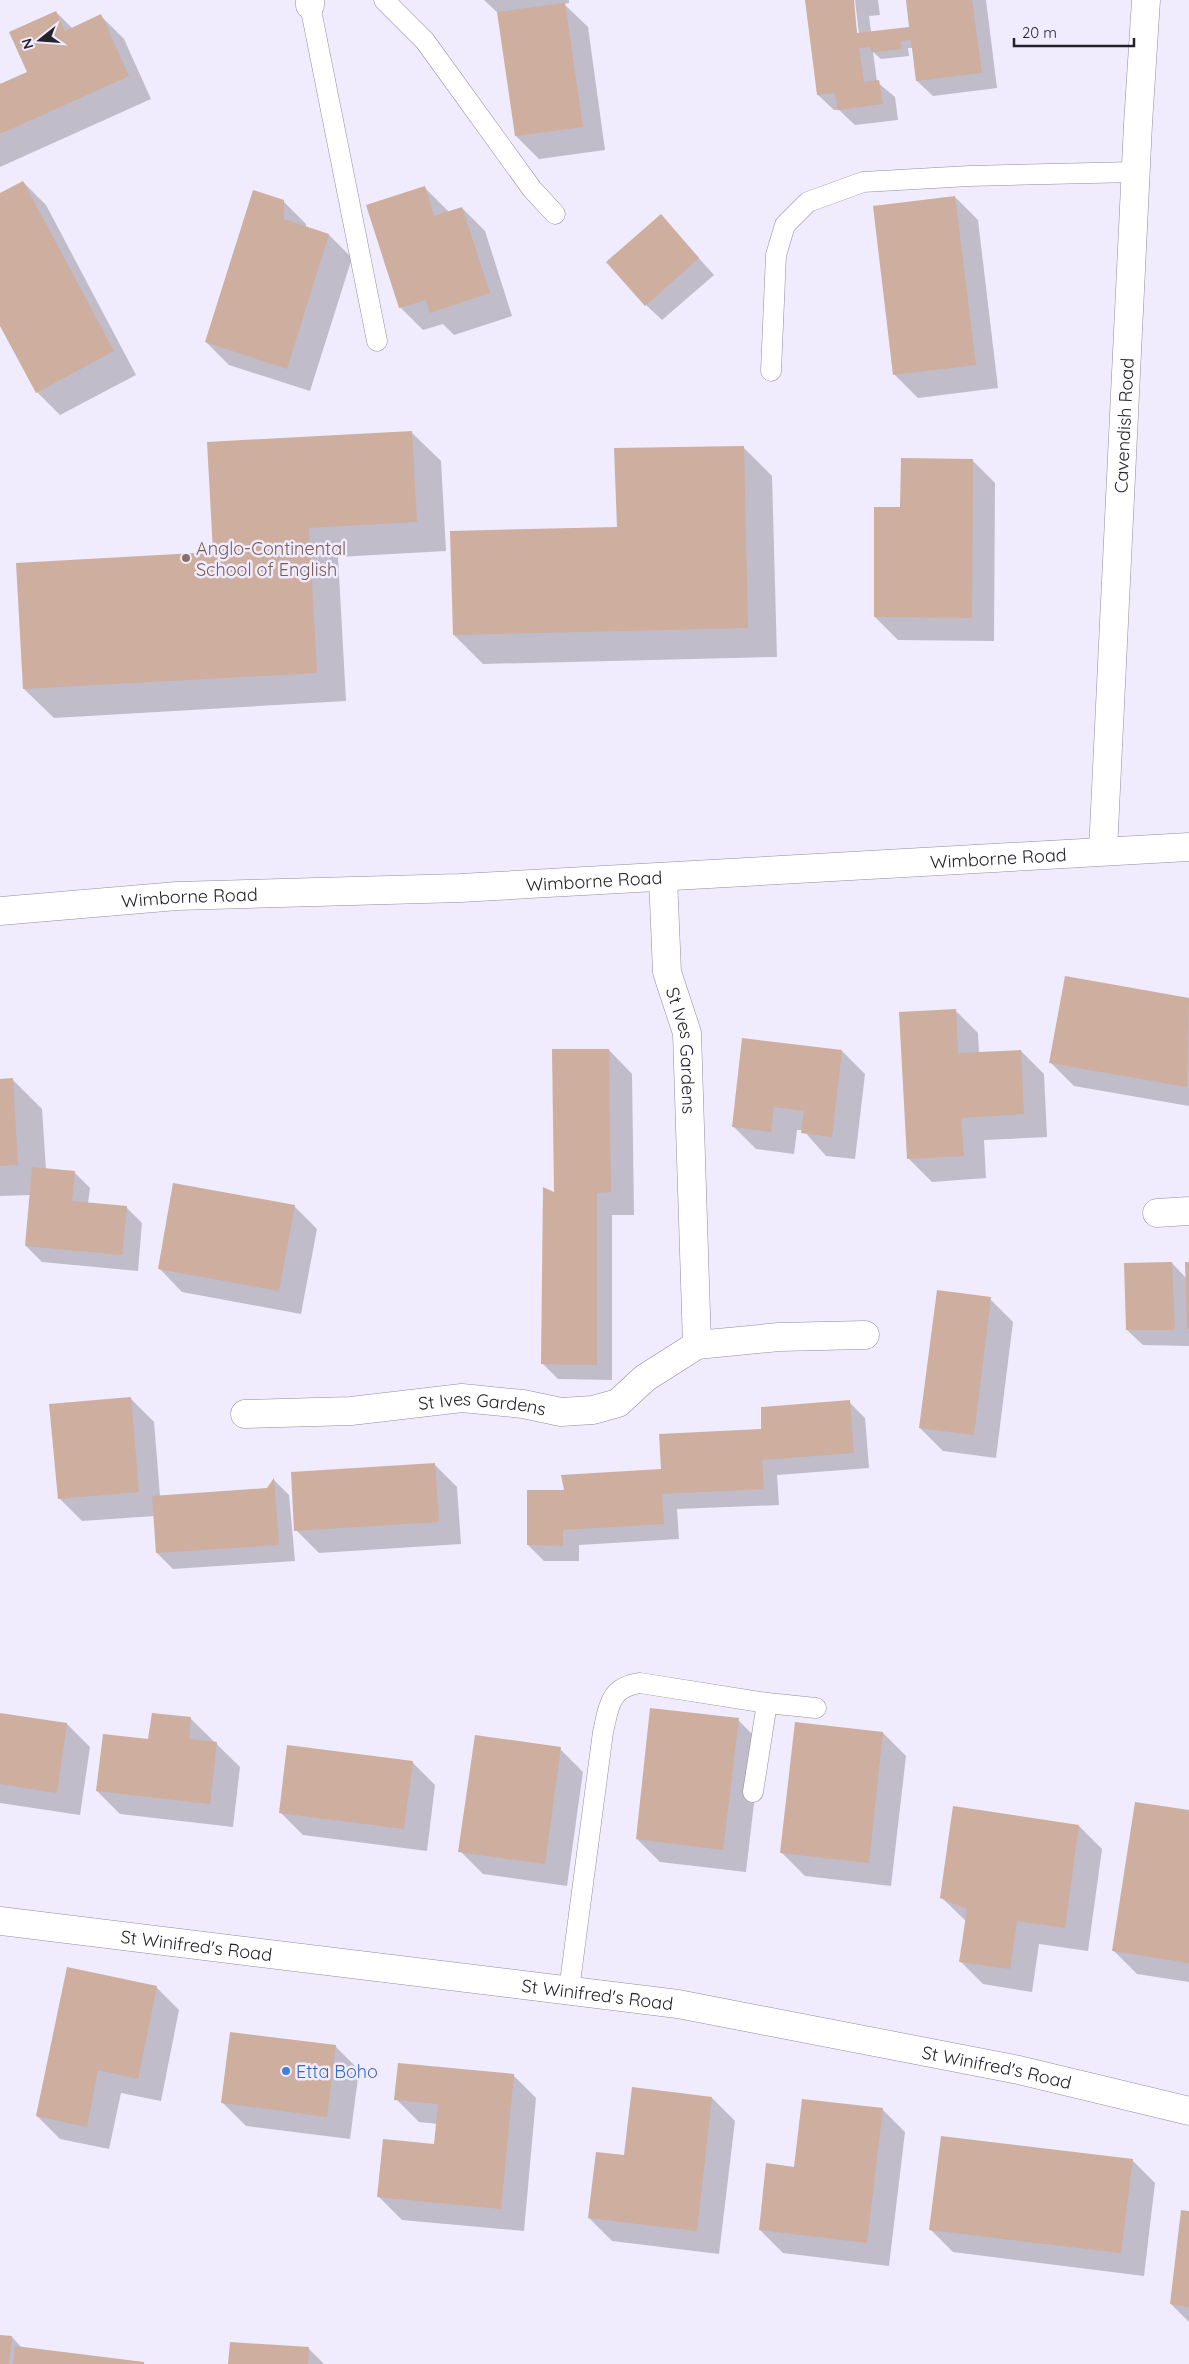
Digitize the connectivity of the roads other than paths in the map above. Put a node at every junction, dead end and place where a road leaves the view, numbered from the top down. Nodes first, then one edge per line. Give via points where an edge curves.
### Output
1 (384, 0) edge
2 (1146, 0) edge
3 (310, 2) edge
4 (1135, 172) junction
5 (555, 214) dead end
6 (377, 340) dead end
7 (771, 371) dead end
8 (1189, 847) edge
9 (1103, 851) junction
10 (663, 877) junction
11 (0, 911) edge
12 (1189, 1211) edge
13 (1157, 1213) dead end
14 (865, 1335) dead end
15 (697, 1345) junction
16 (245, 1414) dead end
17 (768, 1703) junction
18 (816, 1708) dead end
19 (753, 1792) dead end
20 (0, 1921) edge
21 (569, 1990) junction
22 (1189, 2111) edge

1 - 5 lane via 425,41 532,190
2 - 4 street, Cavendish Road
3 - 6 lane
4 - 7 lane via 863,182 808,202 785,225 776,255
4 - 9 street, Cavendish Road
8 - 9 street, Wimborne Road
9 - 10 street, Wimborne Road
10 - 11 street, Wimborne Road via 460,888 177,896
10 - 15 street, St Ives Gardens via 668,972 687,1033
12 - 13 street
14 - 15 street, St Ives Gardens via 778,1337
15 - 16 street, St Ives Gardens via 645,1378 618,1403 593,1410 561,1412 523,1404 462,1398 352,1411
17 - 18 lane
17 - 19 lane
17 - 21 lane via 640,1683 625,1685 615,1693 603,1732
20 - 21 street, St Winifred's Road
21 - 22 street, St Winifred's Road via 678,2004 1019,2070

